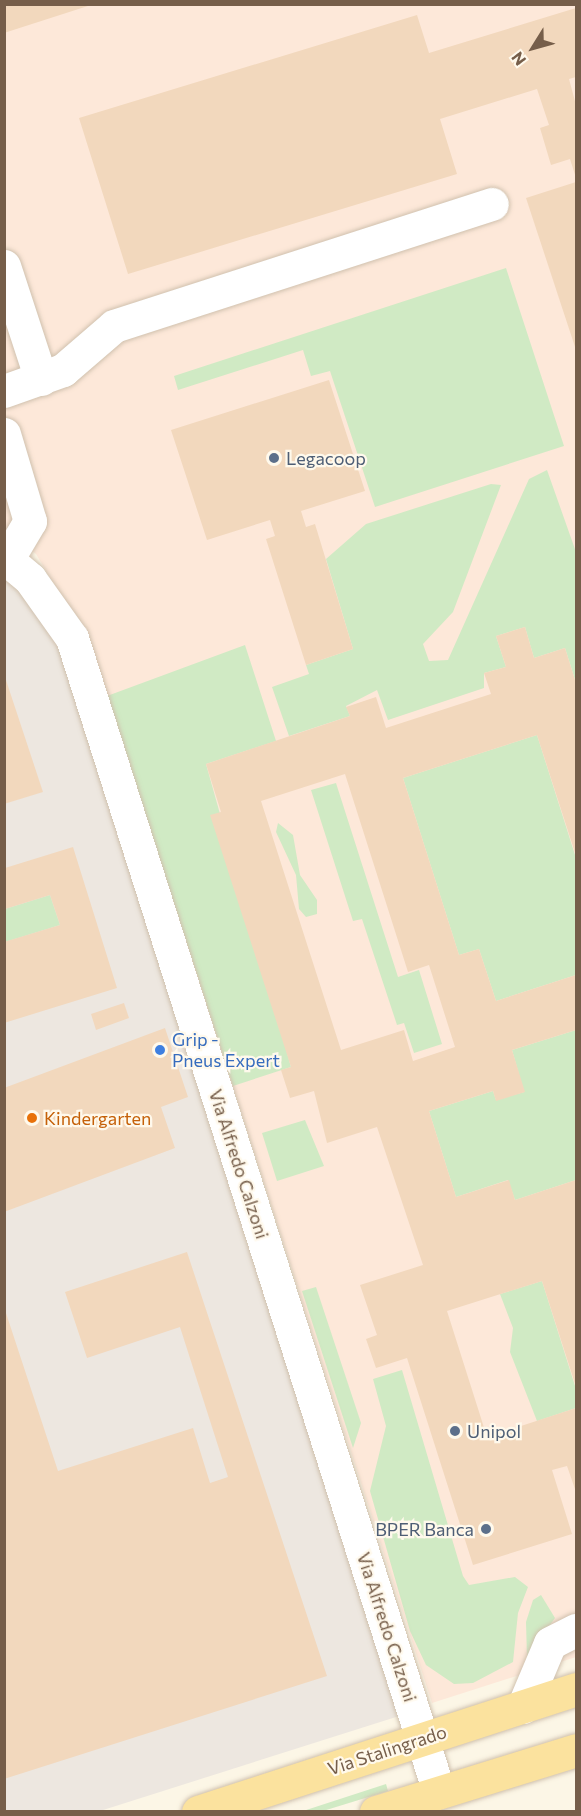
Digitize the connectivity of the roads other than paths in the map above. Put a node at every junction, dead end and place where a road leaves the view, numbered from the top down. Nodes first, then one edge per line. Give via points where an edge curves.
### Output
1 (492, 204) dead end
2 (4, 266) edge
3 (41, 379) junction
4 (4, 391) edge
5 (4, 434) edge
6 (6, 558) edge
7 (576, 1630) edge
8 (576, 1689) edge
9 (523, 1707) junction
10 (424, 1738) junction
11 (569, 1754) edge
12 (439, 1792) junction
13 (198, 1812) edge
14 (376, 1812) edge

1 - 3 street via 114,326 63,370
2 - 3 street
3 - 4 street
5 - 6 street via 30,521
6 - 10 street, Via Alfredo Calzoni via 30,579 72,638
7 - 9 street via 550,1643
8 - 9 main road, Via Stalingrado
9 - 10 main road, Via Stalingrado
10 - 12 street, Via Alfredo Calzoni
10 - 13 main road, Via Stalingrado
11 - 12 main road
12 - 14 main road

